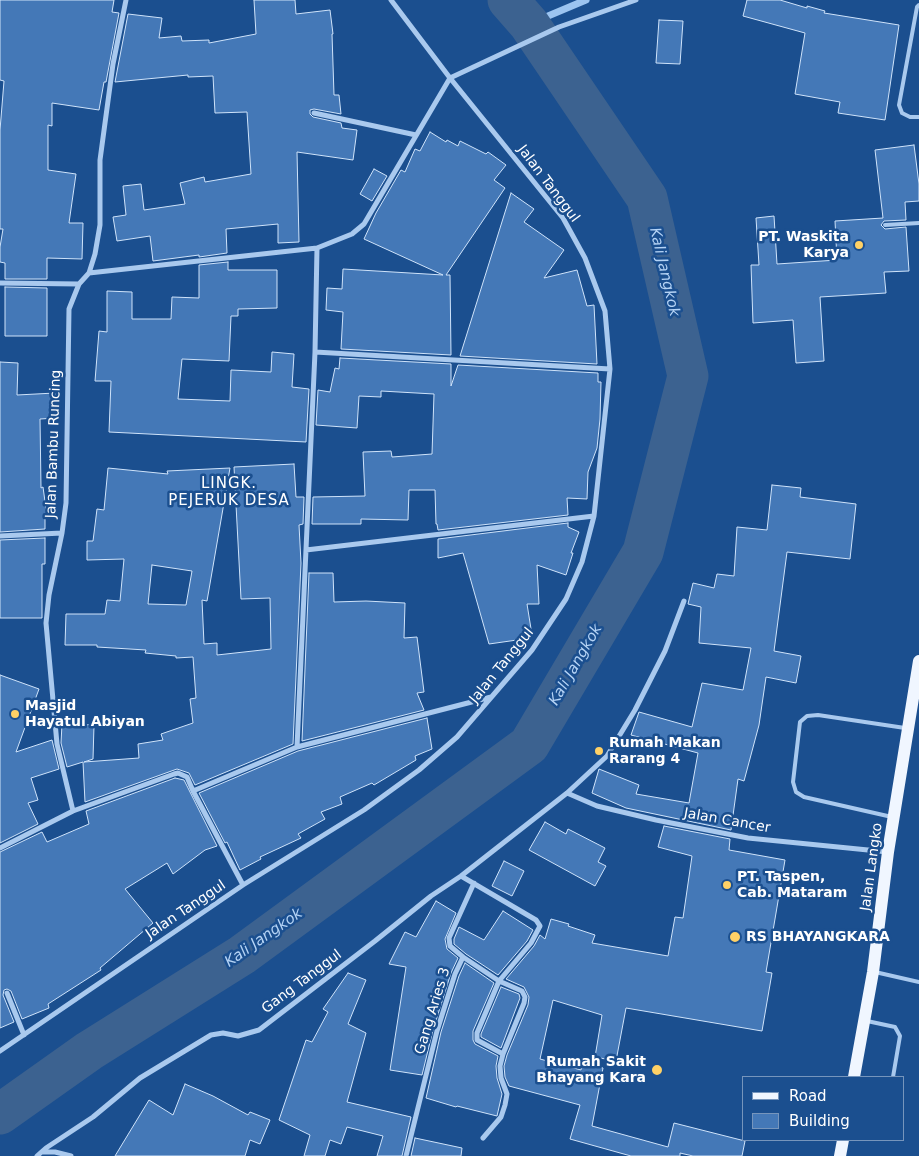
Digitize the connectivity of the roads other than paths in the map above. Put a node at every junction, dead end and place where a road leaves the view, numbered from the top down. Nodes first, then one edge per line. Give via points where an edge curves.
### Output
1 (126, 0) edge
2 (391, 0) edge
3 (636, 0) edge
4 (919, 5) edge
5 (450, 78) junction
6 (314, 112) dead end
7 (919, 117) edge
8 (416, 135) junction
9 (919, 223) edge
10 (885, 226) dead end
11 (317, 248) junction
12 (89, 272) junction
13 (0, 283) edge
14 (79, 284) junction
15 (315, 352) junction
16 (610, 369) junction
17 (594, 516) junction
18 (62, 533) junction
19 (0, 536) edge
20 (306, 550) junction
21 (684, 601) dead end
22 (919, 661) edge
23 (491, 697) junction
24 (908, 728) junction
25 (297, 747) junction
26 (193, 791) junction
27 (567, 793) junction
28 (74, 812) junction
29 (894, 818) junction
30 (0, 848) edge
31 (888, 852) junction
32 (461, 876) junction
33 (474, 883) junction
34 (243, 885) junction
35 (462, 957) junction
36 (873, 972) junction
37 (499, 982) junction
38 (919, 982) edge
39 (7, 993) dead end
40 (864, 1020) junction
41 (24, 1035) junction
42 (0, 1051) edge
43 (503, 1054) junction
44 (854, 1076) edge
45 (893, 1076) edge
46 (484, 1138) dead end
47 (843, 1141) edge
48 (39, 1154) edge
49 (70, 1156) edge
50 (406, 1156) edge
51 (840, 1156) edge

1 - 12 street, Jalan Bambu Runcing via 113,64 100,160 100,225
2 - 5 street, Jalan Tanggul
3 - 5 street via 559,27
4 - 7 lane via 899,105 902,113
5 - 8 street
5 - 16 street, Jalan Tanggul via 563,218 585,258 605,311
6 - 8 street
8 - 11 street via 364,224 352,234
9 - 10 lane
11 - 12 street
11 - 15 street
12 - 14 street, Jalan Bambu Runcing
13 - 14 street
14 - 18 street, Jalan Bambu Runcing via 69,309 66,503
15 - 16 street
15 - 20 street
16 - 17 street, Jalan Tanggul
17 - 20 street
17 - 23 street, Jalan Tanggul via 582,562 566,599 532,650
18 - 19 street
18 - 28 street, Jalan Bambu Runcing via 46,622 57,744
20 - 25 street
21 - 27 street, Gang Tanggul via 665,650 607,756
22 - 24 main road, Jalan Langko
23 - 25 street
23 - 34 street, Jalan Tanggul via 458,737 419,770 364,810
24 - 29 main road, Jalan Langko
24 - 29 lane via 818,715 807,716 800,722 793,782 796,792 804,797
25 - 26 street
26 - 28 street via 186,777 178,773
26 - 34 street
27 - 31 street, Jalan Cancer via 597,806 748,838
27 - 32 street, Gang Tanggul
28 - 30 street
29 - 31 main road, Jalan Langko
31 - 36 main road, Jalan Langko
32 - 33 street
32 - 48 street, Gang Tanggul via 259,1030 238,1036 211,1035 140,1078
33 - 35 street, Gang Aries 3 via 448,938 450,946
33 - 37 street via 539,923 531,943
34 - 41 street, Jalan Tanggul
35 - 37 street
35 - 50 street, Gang Aries 3 via 437,1032
36 - 38 lane
36 - 40 main road, Jalan Langko
37 - 43 street via 477,1040
37 - 43 street via 522,991 525,997
39 - 41 street
40 - 44 main road, Jalan Langko
40 - 45 lane via 895,1027 900,1036
41 - 42 street, Jalan Tanggul
43 - 46 street via 500,1066 507,1094 505,1105 501,1117
47 - 51 main road
48 - 49 street via 55,1152

